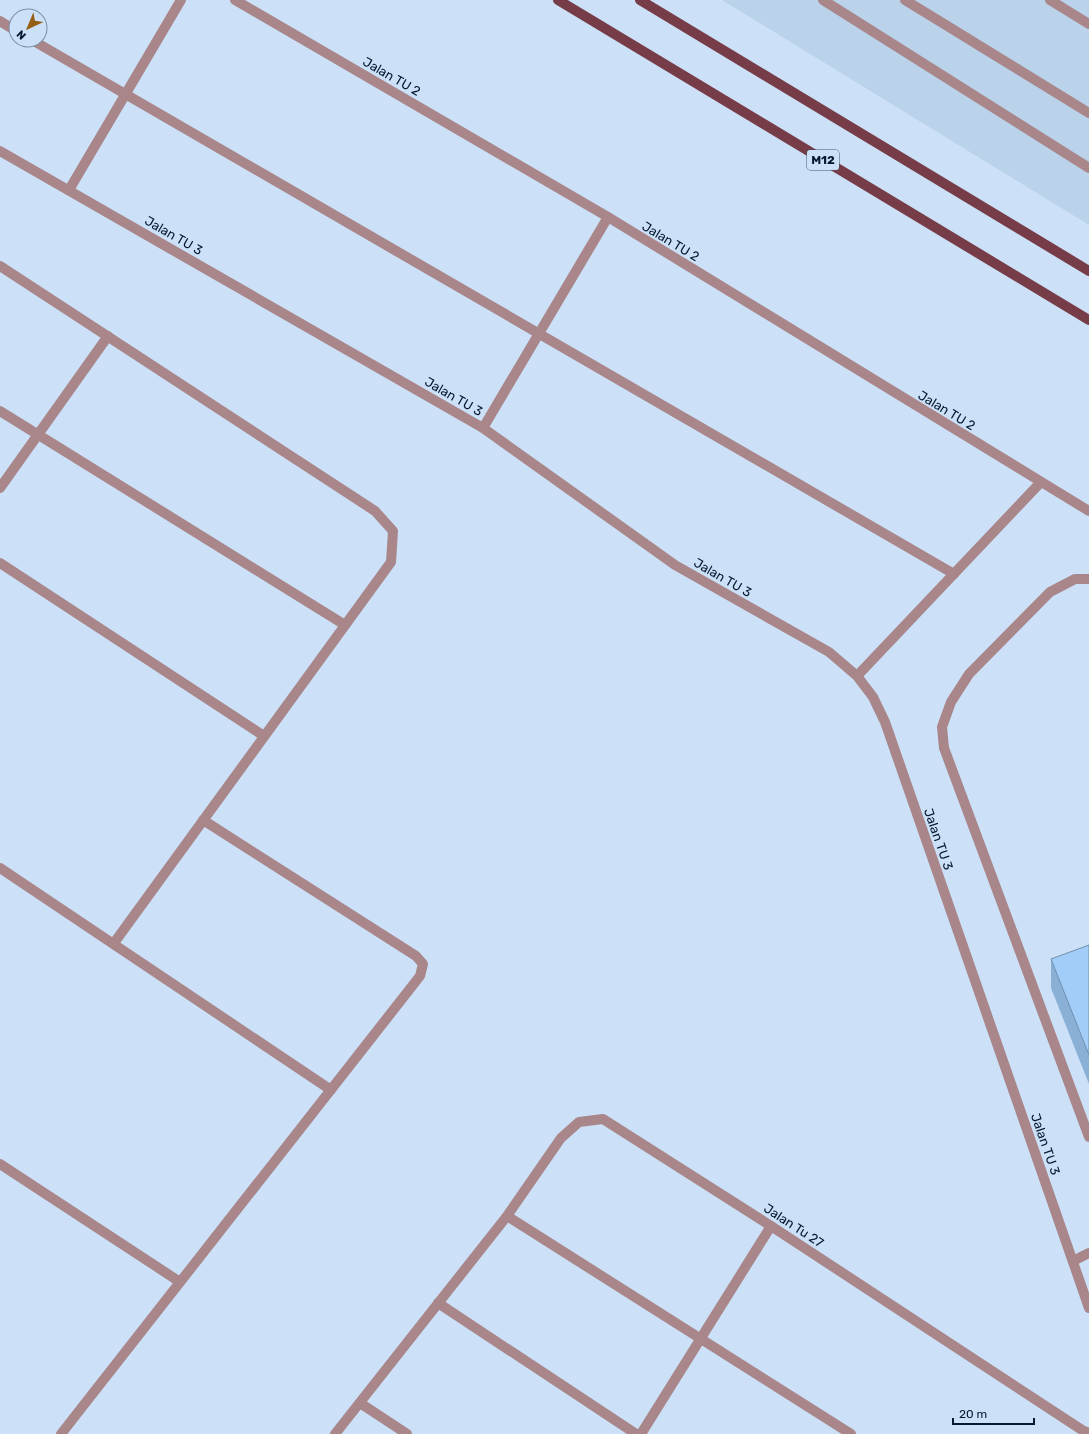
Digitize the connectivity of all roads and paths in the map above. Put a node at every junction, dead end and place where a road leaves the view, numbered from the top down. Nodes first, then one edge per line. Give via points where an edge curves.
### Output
1 (181, 0) edge
2 (235, 0) edge
3 (558, 0) edge
4 (640, 0) edge
5 (823, 0) edge
6 (905, 0) edge
7 (1050, 0) edge
8 (1089, 24) edge
9 (46, 48) edge
10 (126, 94) junction
11 (1089, 113) edge
12 (0, 151) edge
13 (1089, 168) edge
14 (69, 190) junction
15 (608, 217) junction
16 (0, 266) edge
17 (1089, 271) edge
18 (1089, 320) edge
19 (539, 333) junction
20 (108, 336) junction
21 (0, 411) edge
22 (483, 428) junction
23 (38, 434) junction
24 (1041, 482) junction
25 (0, 488) edge
26 (1089, 511) edge
27 (0, 563) edge
28 (954, 574) junction
29 (1089, 579) edge
30 (345, 625) junction
31 (857, 676) junction
32 (264, 736) junction
33 (203, 820) junction
34 (0, 868) edge
35 (114, 943) junction
36 (332, 1090) junction
37 (1089, 1137) edge
38 (0, 1164) edge
39 (507, 1216) junction
40 (772, 1226) junction
41 (1089, 1253) edge
42 (1073, 1261) junction
43 (180, 1282) junction
44 (438, 1303) junction
45 (1089, 1308) edge
46 (701, 1339) junction
47 (360, 1403) junction
48 (1089, 1433) edge
49 (61, 1434) edge
50 (335, 1434) edge
51 (407, 1434) edge
52 (636, 1434) edge
53 (641, 1434) edge
54 (851, 1434) edge

1 - 10 street
2 - 15 street, Jalan TU 2
3 - 18 main road, M12
4 - 17 main road
5 - 13 street
6 - 11 street
7 - 8 street
9 - 10 street
10 - 14 street
10 - 19 street
12 - 14 street, Jalan TU 3
14 - 22 street, Jalan TU 3
15 - 19 street
15 - 24 street, Jalan TU 2
16 - 20 street
19 - 22 street
19 - 28 street
20 - 23 street
20 - 30 street via 375,511 393,531 390,562
21 - 23 street
22 - 31 street, Jalan TU 3 via 675,564 829,652
23 - 25 street
23 - 30 street
24 - 26 street, Jalan TU 2
24 - 28 street
27 - 32 street
28 - 31 street
29 - 37 street via 1075,579 1050,592 974,668 951,702 942,727 944,748
30 - 32 street
31 - 42 street, Jalan TU 3 via 885,722
32 - 33 street
33 - 35 street
33 - 36 street via 416,956 423,964 420,976
34 - 35 street
35 - 36 street
36 - 43 street
38 - 43 street
39 - 40 street, Jalan Tu 27 via 561,1138 579,1122 603,1119
39 - 44 street, Jalan Tu 27
39 - 46 street
40 - 46 street
40 - 48 street, Jalan Tu 27
41 - 42 street
42 - 45 street, Jalan TU 3
43 - 49 street
44 - 47 street, Jalan Tu 27
44 - 52 street
46 - 53 street
46 - 54 street
47 - 50 street, Jalan Tu 27
47 - 51 street

